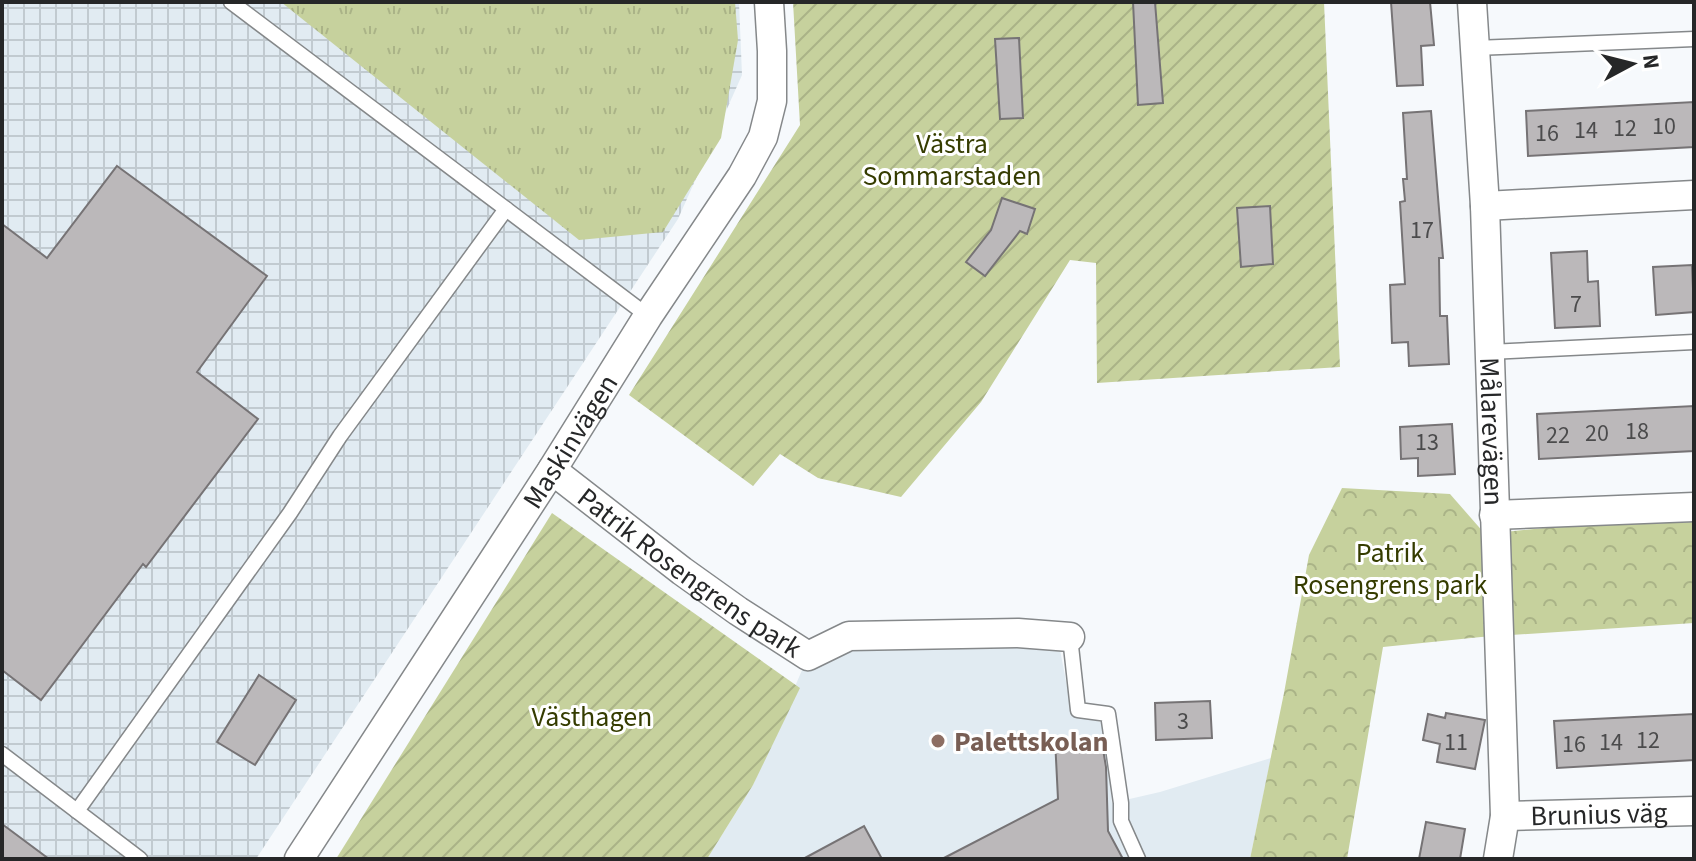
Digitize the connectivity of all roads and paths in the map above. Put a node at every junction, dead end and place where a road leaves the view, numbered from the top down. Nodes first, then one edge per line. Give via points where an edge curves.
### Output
1 (231, 2) edge
2 (769, 2) edge
3 (1472, 2) edge
4 (1694, 39) edge
5 (1475, 48) junction
6 (1694, 195) edge
7 (1485, 206) junction
8 (506, 209) junction
9 (648, 316) junction
10 (1694, 342) edge
11 (1489, 352) junction
12 (552, 470) junction
13 (1694, 507) edge
14 (1494, 515) junction
15 (1070, 637) joint
16 (2, 754) edge
17 (77, 811) junction
18 (1694, 811) edge
19 (1505, 816) junction
20 (140, 859) edge
21 (299, 859) edge
22 (1138, 859) edge
23 (1498, 859) edge

1 - 8 lane
2 - 9 street, Maskinvägen via 772,101 763,137
3 - 5 street, Målarevägen
4 - 5 lane
5 - 7 street, Målarevägen
6 - 7 street
7 - 11 street, Målarevägen
8 - 9 lane
8 - 17 lane
9 - 12 street, Maskinvägen
10 - 11 lane
11 - 14 street, Målarevägen
12 - 15 street, Patrik Rosengrens park via 715,595 808,656 849,636
12 - 21 street, Maskinvägen
13 - 14 street
14 - 19 street, Målarevägen
15 - 22 lane via 1078,710 1108,714 1121,821
16 - 17 lane
17 - 20 lane
18 - 19 street, Brunius väg
19 - 23 street, Målarevägen

